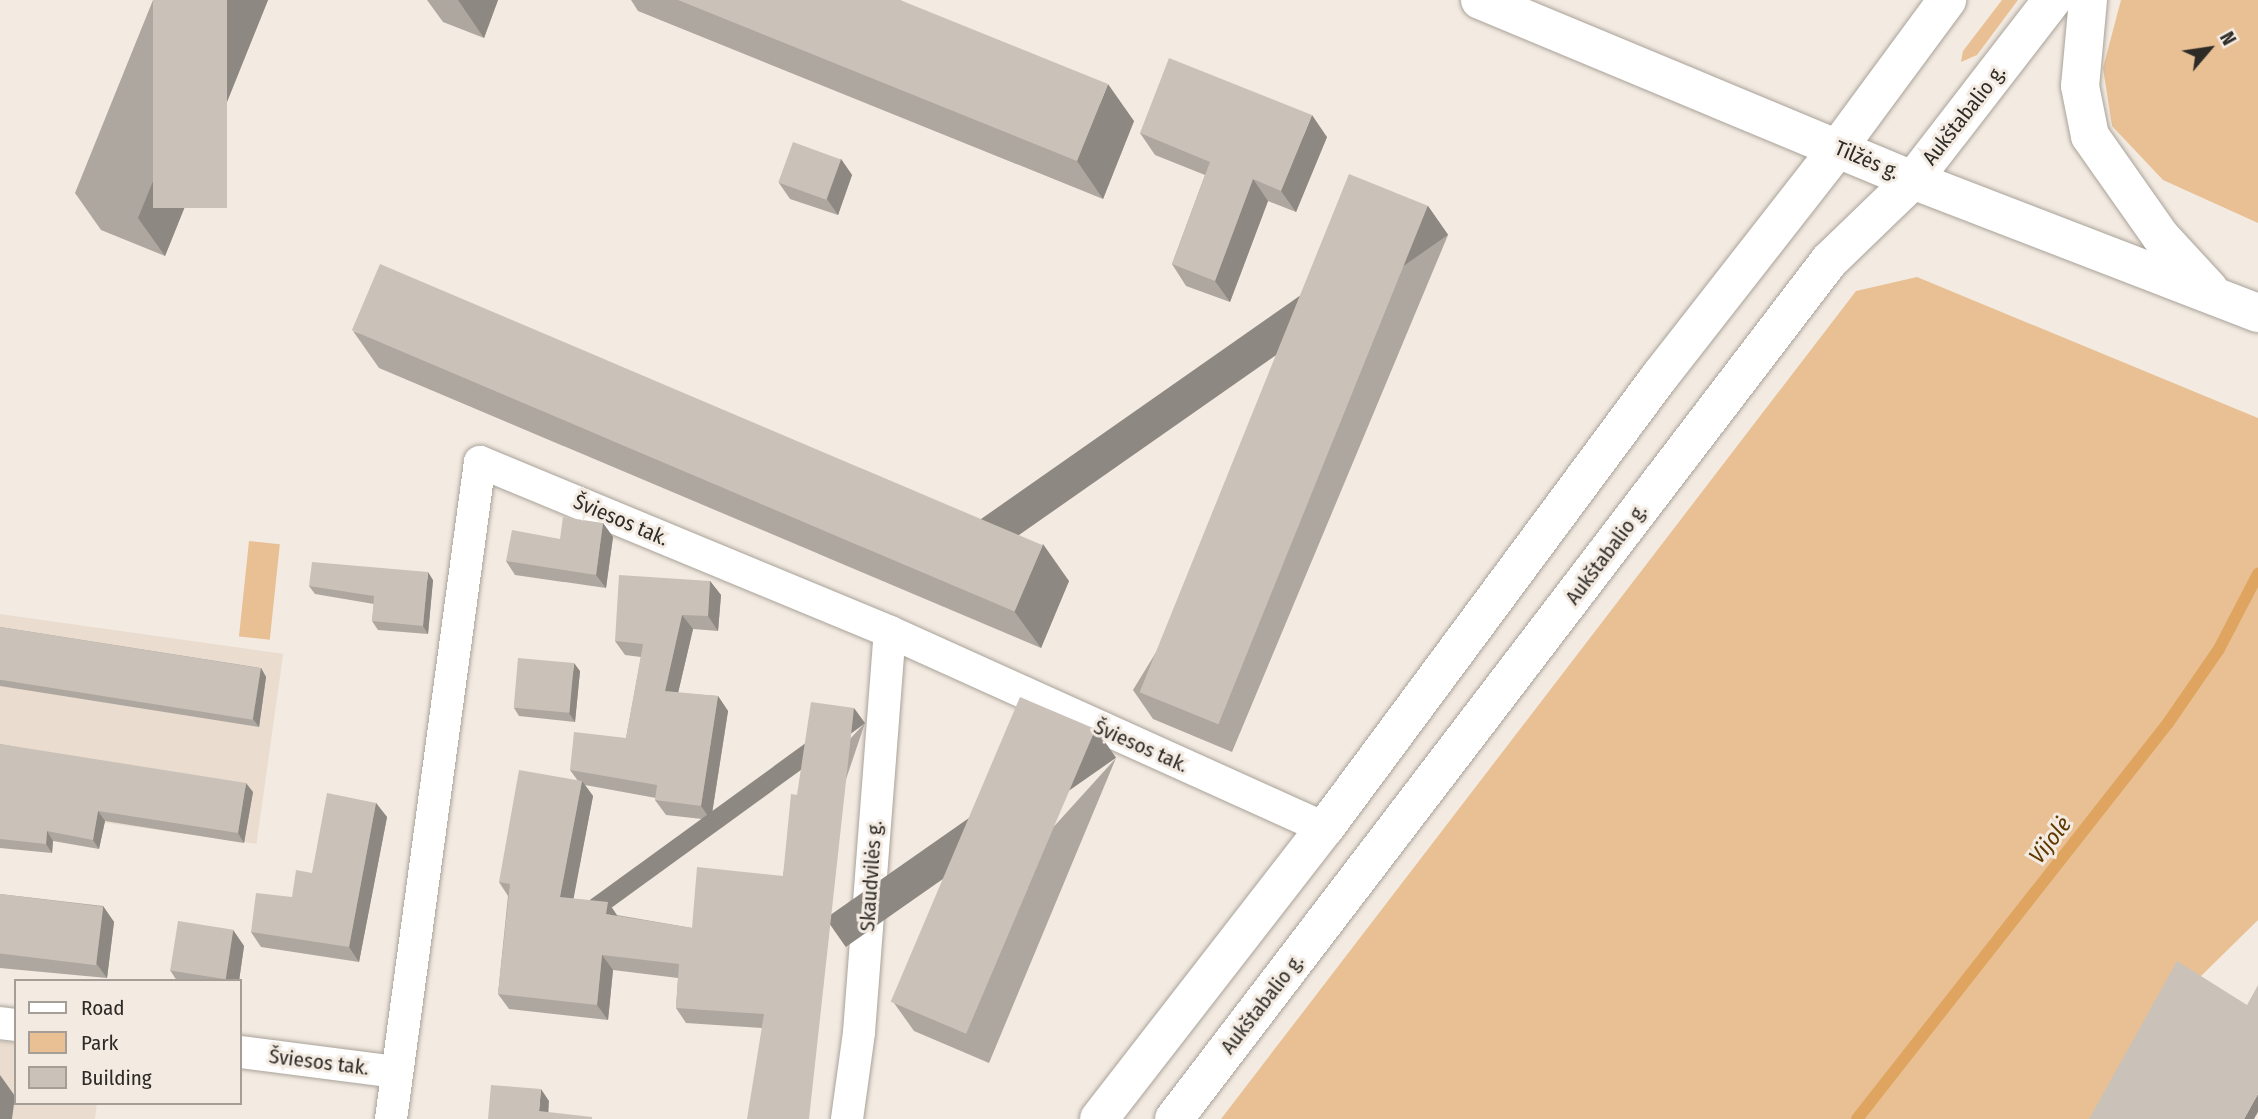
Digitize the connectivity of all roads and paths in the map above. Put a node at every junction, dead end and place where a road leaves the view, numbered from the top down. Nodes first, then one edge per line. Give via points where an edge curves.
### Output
1 (1480, 0) edge
2 (1947, 0) edge
3 (2052, 0) edge
4 (2088, 0) edge
5 (1838, 148) junction
6 (1913, 180) junction
7 (2215, 296) junction
8 (2258, 313) edge
9 (890, 632) junction
10 (1325, 828) junction
11 (242, 1052) edge
12 (397, 1072) junction
13 (391, 1119) edge
14 (847, 1119) edge
15 (1098, 1119) edge
16 (1174, 1119) edge

1 - 5 main road, Tilžės g.
2 - 5 main road
3 - 6 main road, Aukštabalio g.
4 - 7 main road via 2080,86 2090,135 2161,237
5 - 6 main road, Tilžės g.
5 - 10 main road via 1660,376
6 - 7 main road, Tilžės g.
6 - 16 main road, Aukštabalio g. via 1829,261
7 - 8 main road, Tilžės g.
9 - 10 street, Šviesos tak.
9 - 12 street, Šviesos tak. via 480,462
9 - 14 street, Skaudvilės g. via 859,1032
10 - 15 main road
11 - 12 street, Šviesos tak.
12 - 13 street, Šviesos tak.

